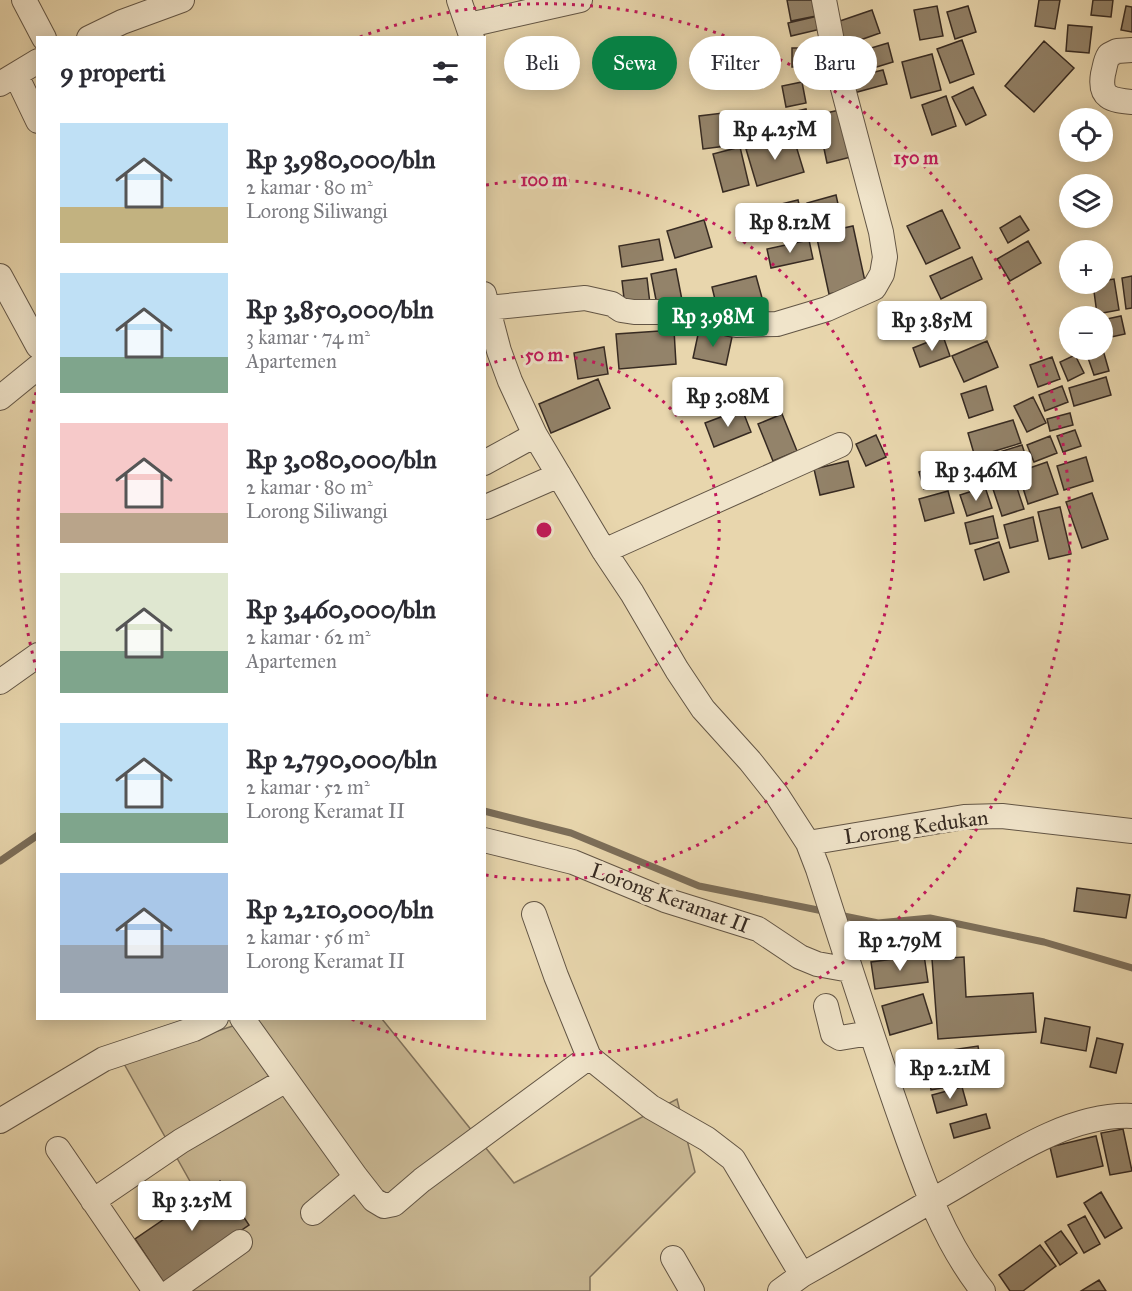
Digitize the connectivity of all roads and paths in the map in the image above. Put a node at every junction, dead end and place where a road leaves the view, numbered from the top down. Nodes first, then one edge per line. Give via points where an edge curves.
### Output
1 (24, 0) edge
2 (459, 0) edge
3 (580, 0) edge
4 (824, 0) edge
5 (175, 1) edge
6 (126, 30) edge
7 (470, 31) edge
8 (43, 36) edge
9 (98, 36) edge
10 (1132, 50) edge
11 (36, 63) edge
12 (8, 79) edge
13 (1132, 102) edge
14 (36, 118) edge
15 (0, 276) edge
16 (486, 301) edge
17 (36, 342) edge
18 (36, 369) edge
19 (0, 398) edge
20 (535, 435) junction
21 (840, 445) dead end
22 (486, 462) edge
23 (559, 475) junction
24 (486, 507) dead end
25 (604, 551) junction
26 (36, 656) edge
27 (0, 682) edge
28 (1132, 831) edge
29 (486, 840) edge
30 (808, 843) junction
31 (534, 914) dead end
32 (850, 970) junction
33 (826, 1006) dead end
34 (212, 1020) edge
35 (243, 1020) edge
36 (870, 1033) junction
37 (589, 1057) junction
38 (286, 1080) junction
39 (1132, 1116) edge
40 (0, 1121) edge
41 (58, 1149) dead end
42 (356, 1178) junction
43 (93, 1201) junction
44 (930, 1202) junction
45 (313, 1213) dead end
46 (240, 1242) dead end
47 (673, 1258) dead end
48 (802, 1275) junction
49 (155, 1291) edge
50 (171, 1291) edge
51 (692, 1291) edge
52 (780, 1291) edge
53 (983, 1291) edge

1 - 8 street
2 - 7 street
3 - 7 street
4 - 16 street via 836,62 881,232 885,257 874,288 827,309 777,324 736,325 689,312 634,312 585,298
5 - 6 street
6 - 9 street
10 - 13 street via 1109,55 1101,86 1108,97
11 - 12 street
12 - 14 street
15 - 17 street
16 - 20 street via 499,351
18 - 19 street
20 - 22 street
20 - 23 street
21 - 25 street
23 - 24 street
23 - 25 street
25 - 30 street via 703,709 777,795
26 - 27 street
28 - 30 street, Lorong Kedukan via 1002,816 964,818
29 - 32 street, Lorong Keramat II via 573,862 665,900 758,929 817,964
30 - 32 street
31 - 37 street
32 - 36 street
33 - 36 street via 833,1034 840,1038
34 - 40 street via 104,1059
35 - 38 street
36 - 44 street
37 - 42 street via 394,1204 379,1204
37 - 48 street via 651,1107 733,1159
38 - 42 street
38 - 43 street via 181,1141
39 - 44 street via 1102,1117 1066,1129
41 - 43 street
42 - 45 street
43 - 49 street
44 - 48 street
44 - 53 street
46 - 50 street
47 - 51 street
48 - 52 street

